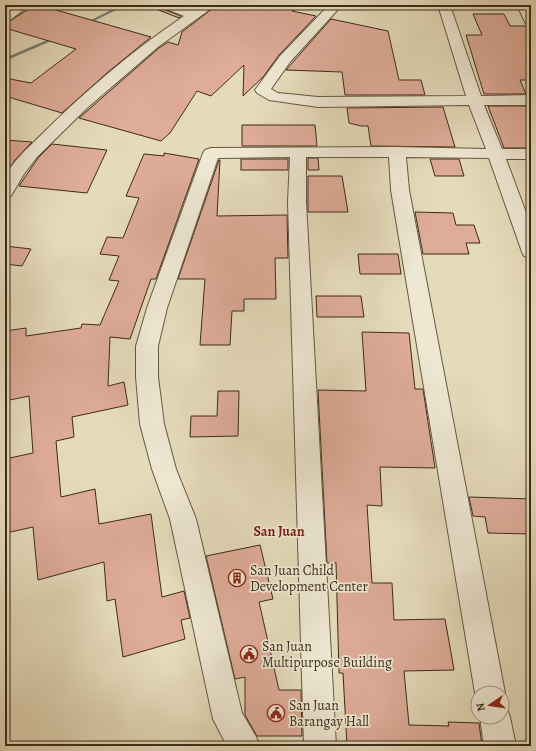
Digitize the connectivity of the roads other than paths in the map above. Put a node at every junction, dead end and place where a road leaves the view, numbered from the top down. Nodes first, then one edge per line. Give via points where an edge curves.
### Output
1 (24, 5) edge
2 (169, 5) edge
3 (210, 5) edge
4 (336, 5) edge
5 (444, 5) edge
6 (524, 5) edge
7 (194, 15) junction
8 (5, 17) edge
9 (531, 21) edge
10 (531, 100) edge
11 (474, 101) junction
12 (298, 152) junction
13 (397, 152) junction
14 (496, 154) junction
15 (531, 154) edge
16 (5, 192) edge
17 (531, 252) edge
18 (489, 685) edge
19 (496, 725) edge
20 (244, 746) edge
21 (320, 746) edge
22 (500, 746) edge

1 - 8 street
2 - 7 street
3 - 7 street
4 - 11 street via 285,59 262,90 274,97 318,102
5 - 11 street
6 - 9 street
7 - 16 street via 101,86 28,158
10 - 11 street
11 - 14 street
12 - 13 street
12 - 20 street via 211,153 147,346 152,424 164,469 183,519 228,719
12 - 21 street via 297,202
13 - 14 street
13 - 18 street via 400,190
14 - 15 street
14 - 17 street
19 - 22 street

